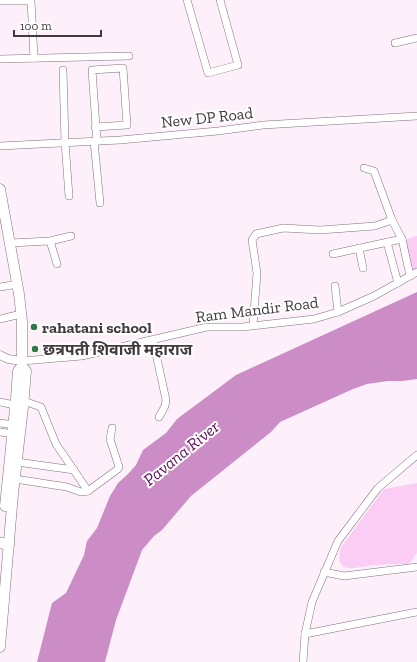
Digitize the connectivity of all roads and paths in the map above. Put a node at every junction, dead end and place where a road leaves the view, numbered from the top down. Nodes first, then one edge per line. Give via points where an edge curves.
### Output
1 (187, 0) edge
2 (220, 0) edge
3 (0, 1) edge
4 (417, 38) edge
5 (395, 43) dead end
6 (129, 56) dead end
7 (34, 58) junction
8 (0, 59) edge
9 (63, 70) dead end
10 (417, 116) edge
11 (118, 125) junction
12 (95, 127) junction
13 (120, 140) junction
14 (96, 141) junction
15 (65, 142) junction
16 (0, 146) edge
17 (364, 168) dead end
18 (0, 189) edge
19 (69, 196) dead end
20 (100, 204) dead end
21 (392, 220) junction
22 (4, 230) edge
23 (71, 236) dead end
24 (402, 238) junction
25 (50, 241) junction
26 (387, 242) junction
27 (10, 243) junction
28 (359, 248) junction
29 (333, 254) dead end
30 (57, 264) dead end
31 (363, 268) dead end
32 (417, 272) edge
33 (410, 276) junction
34 (398, 283) junction
35 (18, 284) junction
36 (335, 286) dead end
37 (0, 287) edge
38 (338, 312) junction
39 (21, 314) junction
40 (0, 319) edge
41 (253, 325) junction
42 (153, 340) junction
43 (0, 355) edge
44 (22, 364) junction
45 (0, 402) edge
46 (19, 404) junction
47 (0, 406) edge
48 (159, 417) dead end
49 (0, 423) edge
50 (112, 428) dead end
51 (13, 430) junction
52 (0, 432) edge
53 (417, 455) edge
54 (17, 462) junction
55 (74, 470) junction
56 (15, 478) junction
57 (88, 491) junction
58 (6, 543) junction
59 (417, 567) edge
60 (324, 572) junction
61 (0, 575) edge
62 (417, 612) edge
63 (305, 634) junction
64 (0, 647) edge
65 (303, 662) edge

1 - 2 street via 208,73 238,65
3 - 7 street via 31,1
4 - 5 street
6 - 7 street
7 - 8 street
9 - 15 street
10 - 13 street, New DP Road via 263,125
11 - 12 street
11 - 12 street via 127,125 124,68 92,70
11 - 13 street
12 - 14 street
13 - 14 street, New DP Road
14 - 15 street, New DP Road
14 - 20 street
15 - 16 street, New DP Road
15 - 19 street
17 - 21 street via 374,171
18 - 22 main road
21 - 24 street
21 - 41 street via 375,226 320,230 283,228 256,234 252,240 258,273
22 - 27 main road
23 - 25 street
24 - 26 street
24 - 33 street
25 - 27 street
25 - 30 street
26 - 28 street
26 - 34 street
27 - 35 main road
28 - 29 street
28 - 31 street
32 - 33 street, Ram Mandir Road
33 - 34 street, Ram Mandir Road
34 - 38 street, Ram Mandir Road
35 - 37 street
35 - 39 main road
36 - 38 street
38 - 41 street, Ram Mandir Road via 314,319
39 - 40 street
39 - 44 main road
41 - 42 street, Ram Mandir Road via 207,327
42 - 44 street, Ram Mandir Road via 82,356
42 - 48 street via 166,400
43 - 44 street
44 - 46 main road via 26,371
45 - 46 street
46 - 47 street
46 - 51 main road
46 - 54 main road
46 - 55 street via 41,407 56,444
49 - 51 street
50 - 57 street via 110,439 118,470
51 - 52 street
51 - 58 main road
53 - 60 street via 372,495 338,541
54 - 55 street
54 - 56 main road
55 - 57 street
56 - 57 street via 81,492
56 - 58 main road
58 - 61 main road
58 - 64 main road
59 - 60 street via 344,576
60 - 63 street via 312,602
62 - 63 street
63 - 65 street

